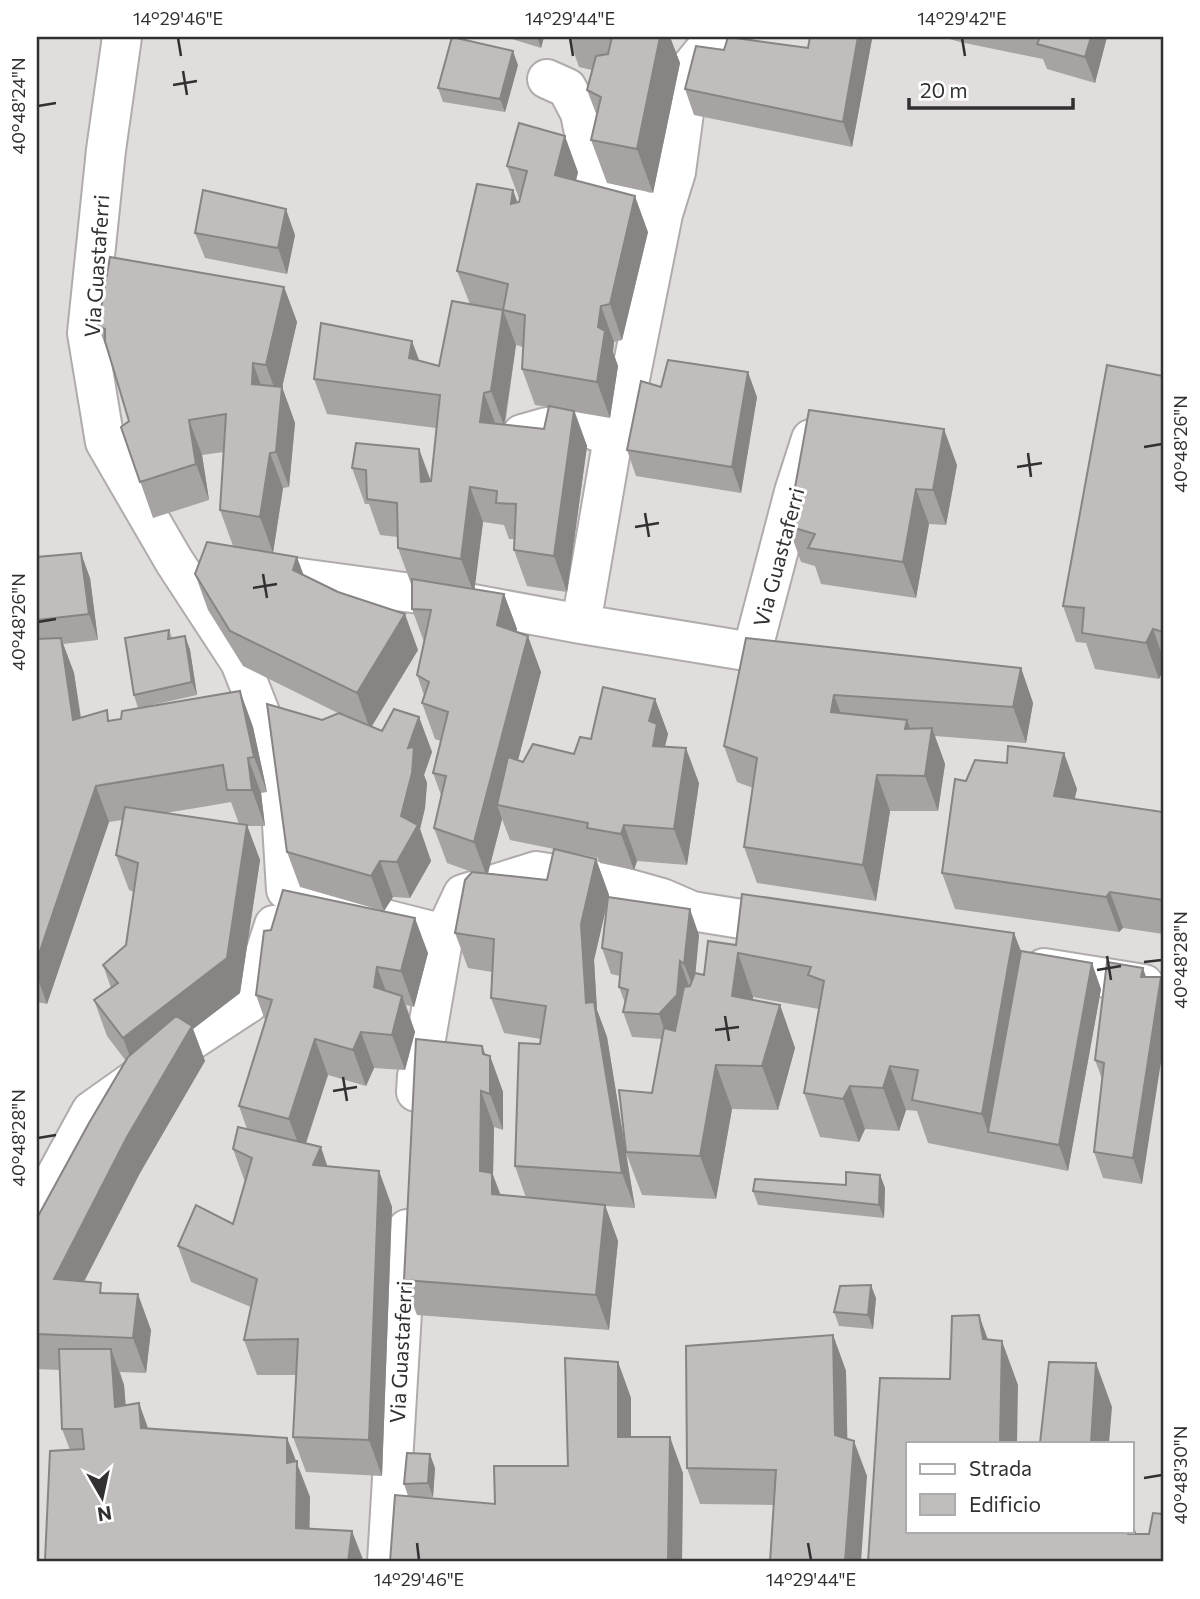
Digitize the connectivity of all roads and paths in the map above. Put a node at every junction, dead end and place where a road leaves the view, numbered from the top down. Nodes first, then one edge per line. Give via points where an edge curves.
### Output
1 (122, 37) edge
2 (722, 37) edge
3 (547, 79) dead end
4 (663, 214) junction
5 (832, 416) edge
6 (522, 434) edge
7 (613, 438) junction
8 (174, 561) junction
9 (581, 624) junction
10 (252, 693) junction
11 (301, 715) edge
12 (286, 890) junction
13 (829, 933) edge
14 (444, 934) junction
15 (1007, 962) edge
16 (1144, 984) edge
17 (414, 1129) edge
18 (409, 1196) edge
19 (37, 1210) edge
20 (387, 1562) edge

1 - 8 street, Via Guastaferri via 87,332 105,442
2 - 4 street via 712,40 690,68 676,172
3 - 4 street via 567,88 580,113 596,192 614,202
4 - 7 street via 625,404
5 - 9 street, Via Guastaferri via 819,414 752,652
6 - 7 street via 547,427 586,427
7 - 9 street
8 - 9 street, Via Guastaferri via 419,594
8 - 10 street, Via Guastaferri via 240,662
10 - 11 street
10 - 12 street, Via Guastaferri via 278,758
12 - 14 street
12 - 19 street, Via Guastaferri via 249,1003 91,1111
13 - 14 street via 692,911 605,882 536,871 463,894
14 - 17 street via 417,1076
15 - 16 street
18 - 20 street, Via Guastaferri

